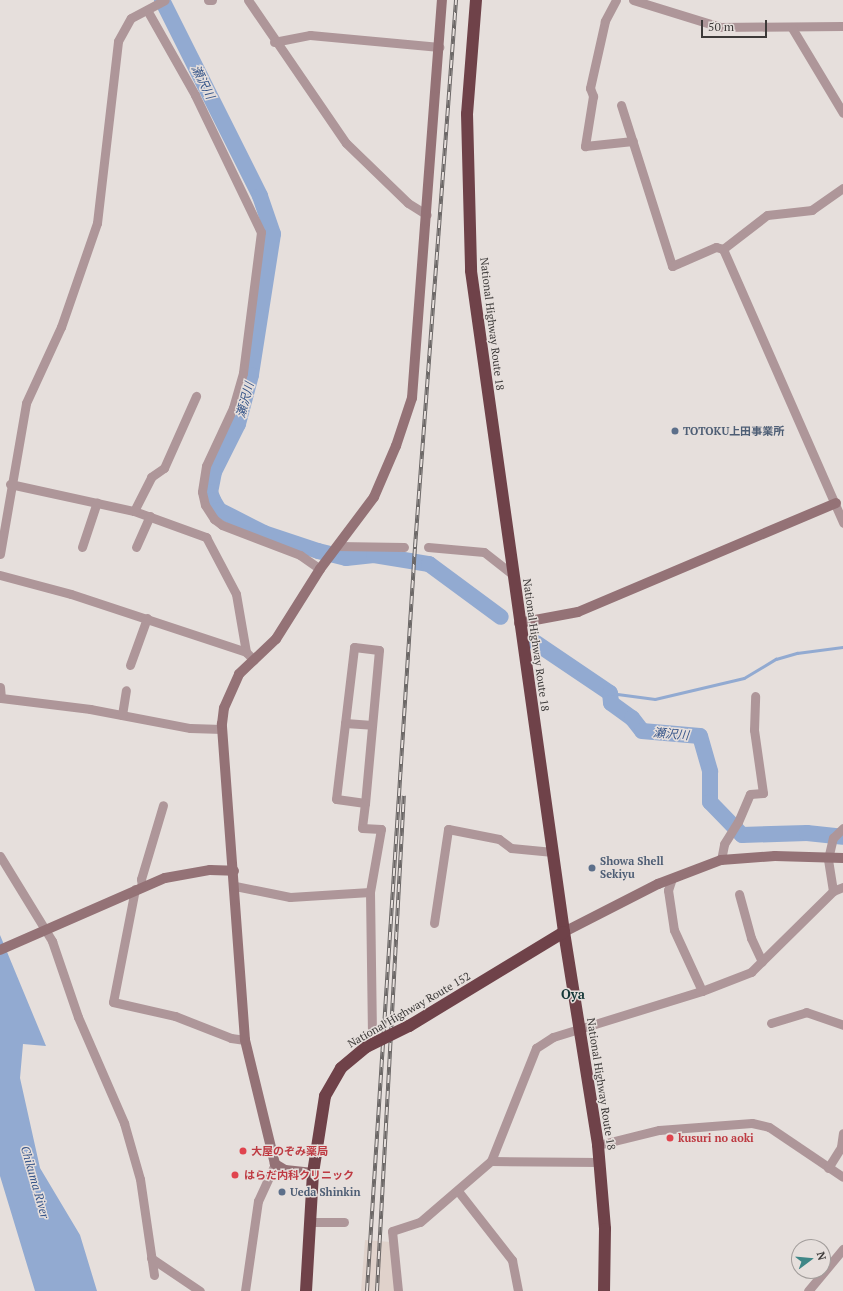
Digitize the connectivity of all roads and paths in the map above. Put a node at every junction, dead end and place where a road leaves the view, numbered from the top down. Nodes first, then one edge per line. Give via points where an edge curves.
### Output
1 (165, 0) edge
2 (208, 0) edge
3 (212, 0) edge
4 (248, 0) edge
5 (442, 0) edge
6 (476, 0) edge
7 (616, 0) edge
8 (633, 0) edge
9 (150, 8) junction
10 (843, 26) edge
11 (792, 28) junction
12 (274, 42) junction
13 (439, 47) junction
14 (621, 105) dead end
15 (843, 113) edge
16 (632, 141) junction
17 (843, 188) edge
18 (427, 216) junction
19 (723, 249) junction
20 (196, 396) dead end
21 (10, 484) junction
22 (97, 502) junction
23 (840, 502) edge
24 (134, 511) junction
25 (150, 516) junction
26 (843, 523) edge
27 (82, 547) dead end
28 (136, 547) dead end
29 (404, 547) dead end
30 (428, 547) dead end
31 (335, 548) junction
32 (0, 554) edge
33 (322, 566) junction
34 (0, 575) edge
35 (513, 575) junction
36 (147, 618) junction
37 (519, 624) junction
38 (246, 652) junction
39 (254, 660) junction
40 (130, 665) dead end
41 (0, 687) edge
42 (126, 690) dead end
43 (755, 696) dead end
44 (122, 715) junction
45 (345, 723) junction
46 (372, 726) junction
47 (222, 729) junction
48 (364, 803) junction
49 (163, 805) dead end
50 (843, 828) edge
51 (553, 852) junction
52 (0, 856) edge
53 (843, 858) edge
54 (828, 859) junction
55 (721, 860) junction
56 (234, 871) junction
57 (672, 878) junction
58 (235, 886) junction
59 (843, 887) edge
60 (139, 888) junction
61 (833, 891) junction
62 (370, 892) junction
63 (739, 894) dead end
64 (434, 923) dead end
65 (46, 930) junction
66 (564, 932) junction
67 (0, 950) edge
68 (762, 962) junction
69 (702, 991) junction
70 (771, 1023) dead end
71 (843, 1025) edge
72 (372, 1028) dead end
73 (580, 1030) junction
74 (245, 1040) junction
75 (843, 1133) edge
76 (598, 1145) junction
77 (491, 1161) junction
78 (600, 1162) junction
79 (274, 1164) junction
80 (828, 1168) junction
81 (313, 1173) junction
82 (843, 1177) edge
83 (458, 1191) junction
84 (311, 1222) junction
85 (344, 1222) dead end
86 (843, 1249) edge
87 (151, 1258) junction
88 (154, 1274) dead end
89 (200, 1291) edge
90 (245, 1291) edge
91 (306, 1291) edge
92 (398, 1291) edge
93 (518, 1291) edge
94 (604, 1291) edge
95 (808, 1291) edge

1 - 9 street
2 - 3 street
4 - 12 street
5 - 13 street
6 - 35 highway, National Highway Route 18 via 467,114 471,264
7 - 16 street via 605,20 590,88 593,96 586,146
8 - 11 street via 720,27
9 - 21 street via 131,18 118,41 97,223 61,327 26,403
9 - 33 street via 261,232 243,373 233,408 206,466 202,492 205,505 214,519 222,524
10 - 11 street
11 - 15 street
12 - 13 street via 310,35
12 - 18 street via 346,143 408,202
13 - 18 street
14 - 16 street
16 - 19 street via 672,266 716,247
17 - 19 street via 812,210 766,215
18 - 31 street via 412,398 396,446 374,497
19 - 23 street
20 - 24 street via 164,468 151,477
21 - 22 street
21 - 32 street
22 - 24 street
22 - 27 street
23 - 26 street
23 - 37 street via 578,612
24 - 25 street
25 - 28 street
25 - 38 street via 206,537 236,594
29 - 31 street
30 - 35 street via 484,552
31 - 33 street
33 - 39 street via 276,639
34 - 36 street
35 - 37 highway, National Highway Route 18
36 - 38 street
36 - 40 street
37 - 51 highway, National Highway Route 18
38 - 39 street
39 - 47 street via 239,674 231,689
41 - 44 street via 1,698
42 - 44 street
43 - 55 street via 754,730 763,793 750,794 738,822 724,844
44 - 47 street via 190,728
45 - 46 street
45 - 46 street via 354,647 379,650
45 - 48 street via 336,799
46 - 48 street
47 - 56 street
48 - 62 street via 362,828 381,829
49 - 60 street
50 - 54 street via 833,838
51 - 64 street via 511,848 499,839 448,829
51 - 66 highway, National Highway Route 18
52 - 65 street
53 - 54 street
54 - 55 street via 775,856
54 - 61 street
55 - 57 street
56 - 58 street
56 - 60 street via 186,873
57 - 66 street
57 - 69 street via 668,890 674,930
58 - 62 street via 290,897
58 - 74 street
59 - 61 street
60 - 65 street
60 - 74 street via 113,1002 175,1016 231,1038
61 - 68 street
62 - 72 street
63 - 68 street via 751,938
65 - 67 street
65 - 87 street via 124,1123 140,1179
66 - 73 highway, National Highway Route 18
66 - 81 highway, National Highway Route 152, bridge via 409,1026 366,1047 332,1080 318,1128
68 - 69 street via 751,972
69 - 73 street
70 - 71 street via 806,1012
73 - 76 highway, National Highway Route 18
73 - 77 street via 552,1037 536,1048
74 - 79 street
75 - 80 street via 841,1147
76 - 78 highway, National Highway Route 18
76 - 80 street via 659,1130 752,1123 768,1127
77 - 78 street
77 - 83 street
78 - 94 highway, National Highway Route 18 via 605,1228
79 - 81 street via 285,1170
79 - 90 street via 258,1201
80 - 82 street
81 - 84 highway, National Highway Route 152
83 - 92 street via 420,1222 392,1231
83 - 93 street via 512,1260
84 - 85 street
84 - 91 highway, National Highway Route 152
86 - 95 street
87 - 88 street
87 - 89 street

